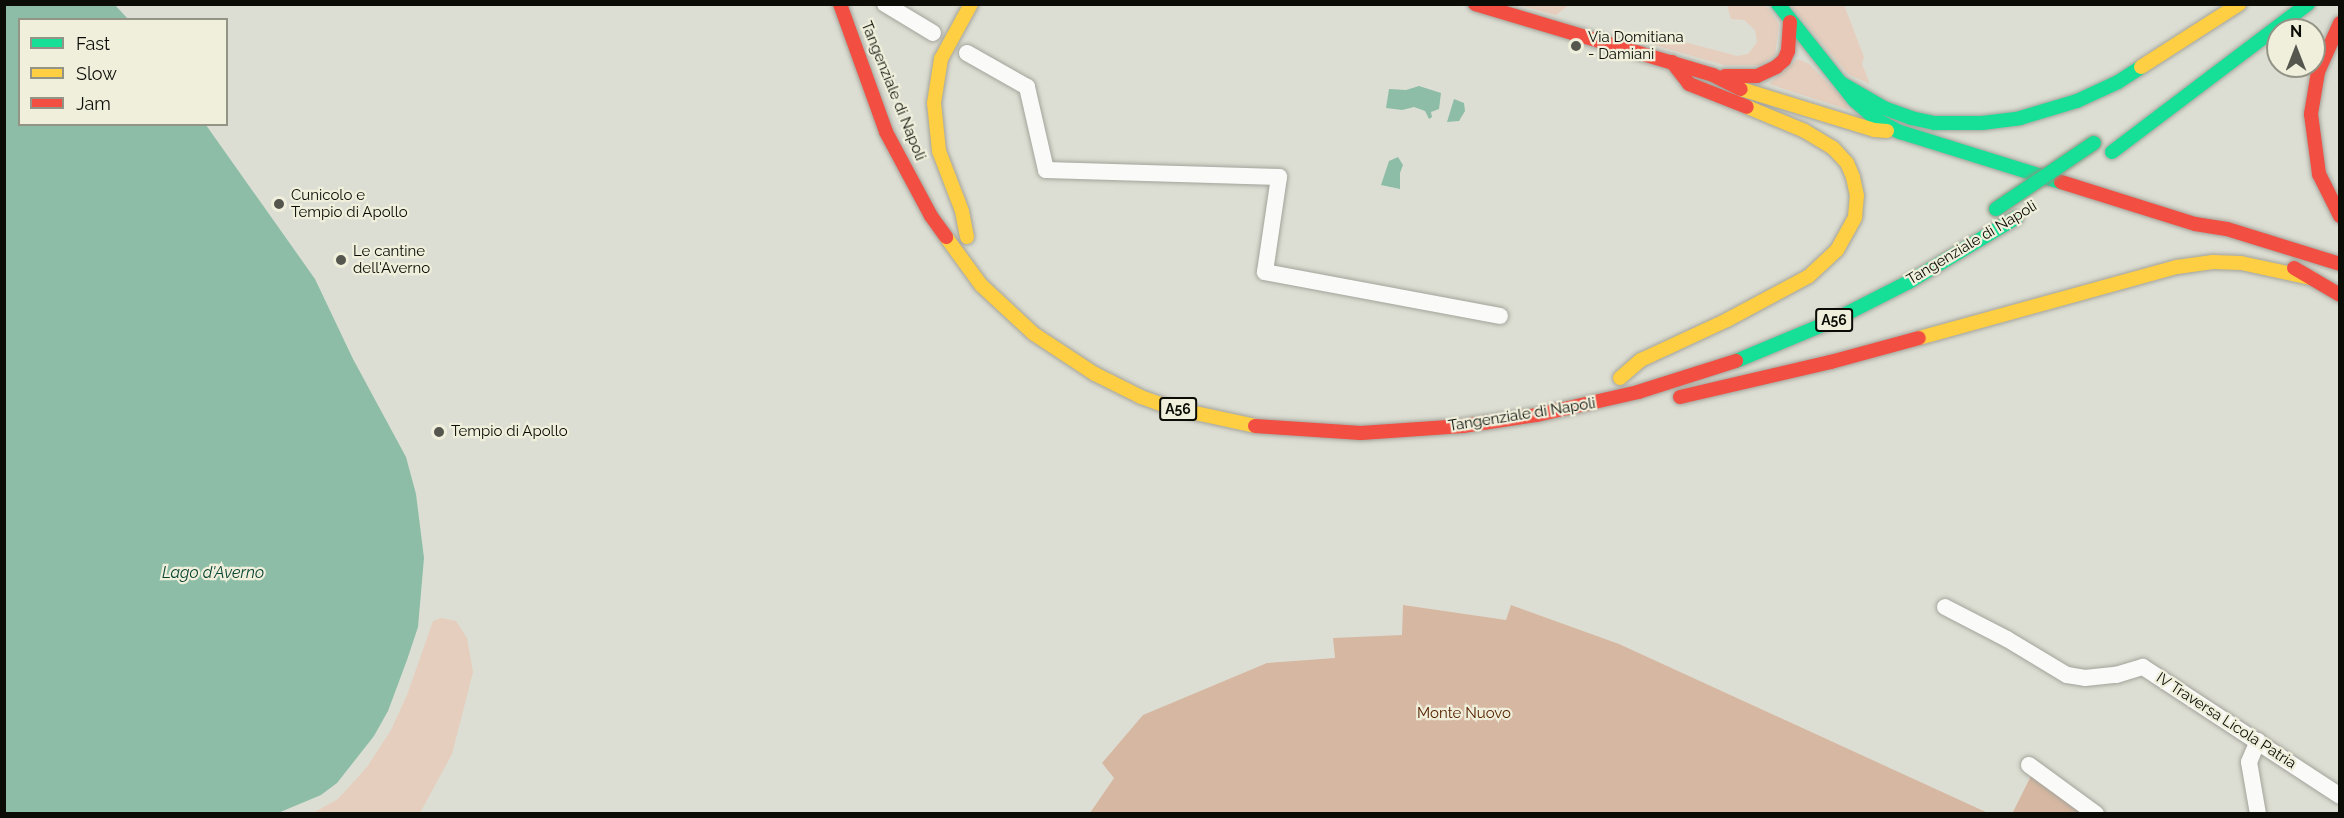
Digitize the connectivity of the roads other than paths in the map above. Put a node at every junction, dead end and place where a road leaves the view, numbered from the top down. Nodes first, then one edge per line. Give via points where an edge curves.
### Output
1 (840, 4) edge
2 (885, 4) edge
3 (971, 4) edge
4 (1475, 4) edge
5 (1778, 4) edge
6 (2239, 4) edge
7 (2308, 4) edge
8 (1790, 22) junction
9 (2340, 23) edge
10 (933, 33) dead end
11 (967, 53) dead end
12 (1672, 63) junction
13 (1713, 75) junction
14 (1841, 83) junction
15 (1899, 132) junction
16 (2099, 140) dead end
17 (2107, 156) dead end
18 (2083, 173) dead end
19 (2054, 193) dead end
20 (945, 204) dead end
21 (2021, 215) dead end
22 (2340, 216) edge
23 (1981, 219) dead end
24 (2195, 224) junction
25 (967, 237) junction
26 (978, 252) dead end
27 (2340, 264) edge
28 (2311, 278) junction
29 (2340, 295) edge
30 (1500, 315) dead end
31 (1658, 368) dead end
32 (1638, 392) junction
33 (1945, 607) dead end
34 (2258, 741) junction
35 (2029, 765) dead end
36 (2340, 796) edge
37 (2096, 813) edge
38 (2258, 813) edge

1 - 32 main road, Tangenziale di Napoli / A56 via 886,132 917,192 956,253 981,285 1044,340 1095,374 1142,397 1204,417 1247,425 1361,433 1501,421
2 - 10 street
3 - 25 main road via 944,52 934,103 939,151 962,211
4 - 12 main road
5 - 8 main road
6 - 14 main road via 2118,82 2070,104 2020,118 1934,123 1884,108
7 - 17 main road
8 - 13 main road via 1788,51 1776,67 1757,76
8 - 14 main road
9 - 22 main road via 2318,72 2311,114 2319,174
11 - 30 street via 1027,87 1046,170 1279,177 1265,272
12 - 13 main road
12 - 31 main road via 1689,84 1806,131 1833,148 1847,163 1857,195 1850,231 1837,250 1809,276 1727,321 1641,360 1615,380
13 - 15 main road via 1735,87 1874,130
14 - 15 main road via 1865,110
15 - 24 main road
16 - 23 main road, Tangenziale di Napoli, bridge
18 - 19 main road, Tangenziale di Napoli
20 - 25 main road
21 - 32 main road, Tangenziale di Napoli / A56 via 1909,282 1832,321 1748,357
24 - 27 main road via 2227,229
24 - 28 main road
25 - 26 main road
28 - 29 main road
28 - 32 main road via 2257,265 2198,263 1714,391 1683,398
33 - 34 street, IV Traversa Licola Patria via 2067,675 2106,676 2143,667
34 - 36 street, IV Traversa Licola Patria
34 - 38 street via 2249,762
35 - 37 street

